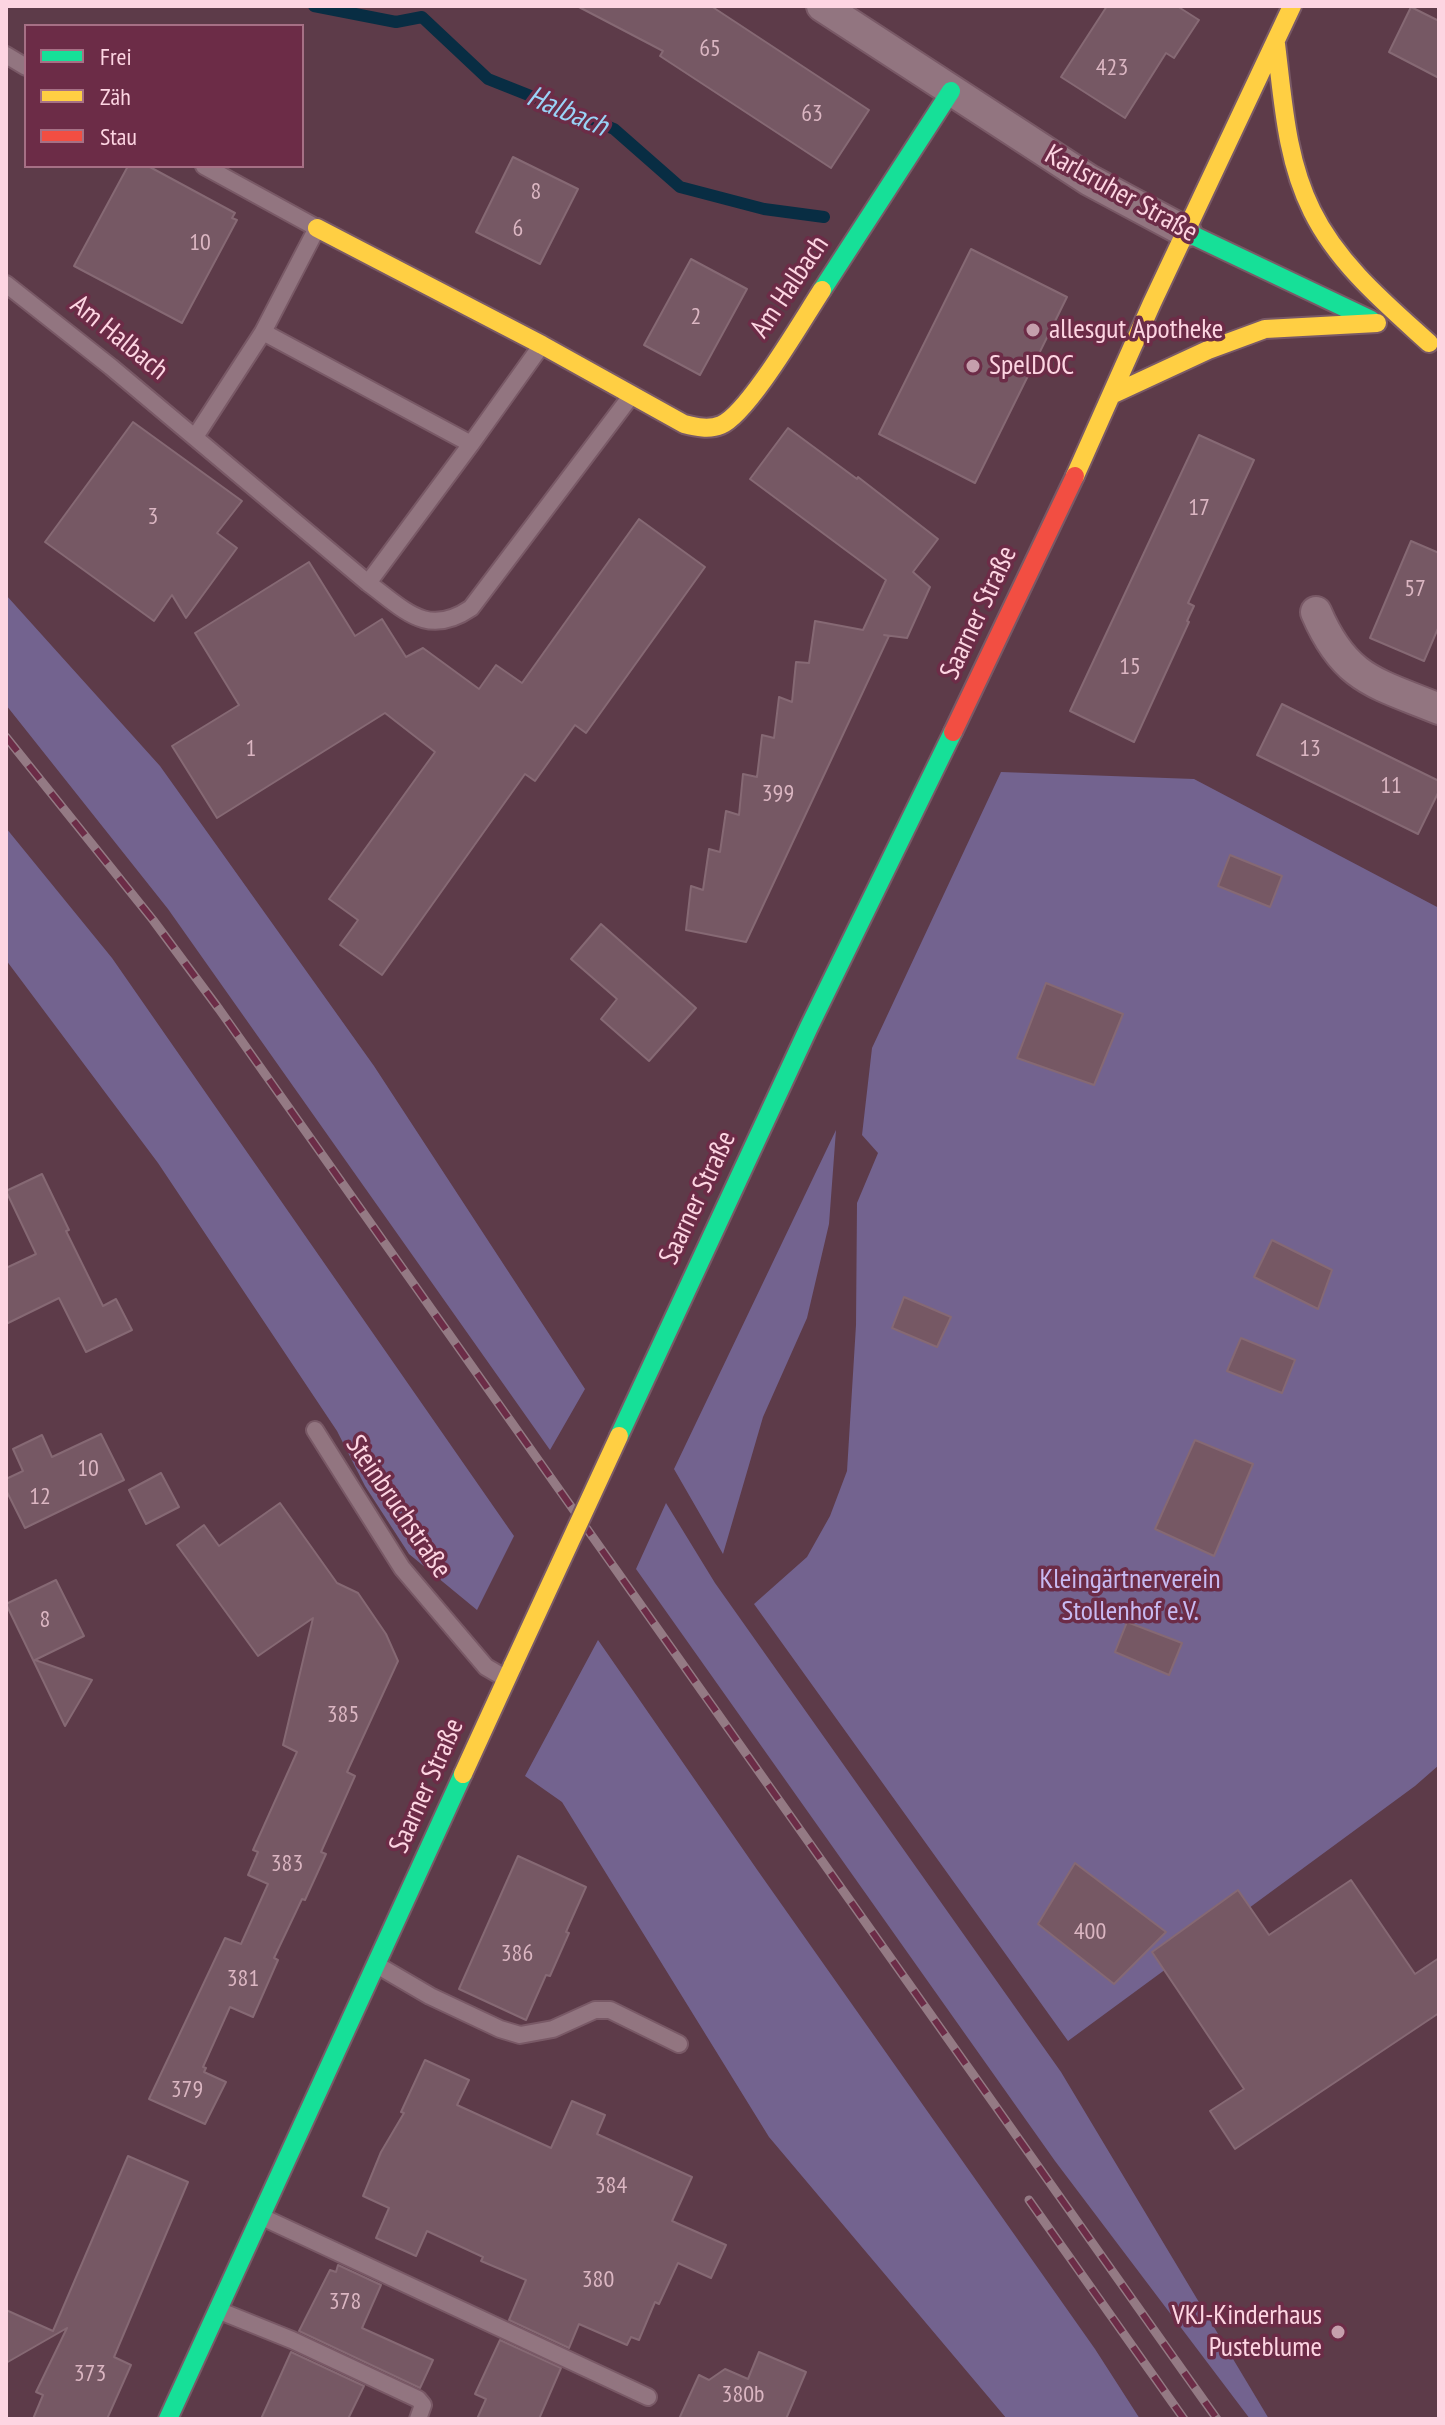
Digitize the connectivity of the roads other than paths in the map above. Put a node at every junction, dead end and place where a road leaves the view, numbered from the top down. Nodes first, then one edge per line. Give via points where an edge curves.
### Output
1 (822, 6) edge
2 (1292, 6) edge
3 (1276, 44) junction
4 (6, 55) edge
5 (24, 66) edge
6 (951, 91) junction
7 (208, 168) edge
8 (317, 228) junction
9 (1186, 232) junction
10 (6, 284) edge
11 (1377, 323) junction
12 (263, 332) junction
13 (542, 345) junction
14 (1434, 346) edge
15 (1111, 395) junction
16 (631, 396) junction
17 (195, 437) junction
18 (471, 444) junction
19 (368, 583) junction
20 (1316, 612) dead end
21 (1439, 709) edge
22 (315, 1430) dead end
23 (509, 1672) junction
24 (376, 1965) junction
25 (679, 2044) dead end
26 (261, 2216) junction
27 (219, 2310) junction
28 (648, 2397) dead end
29 (168, 2419) edge
30 (418, 2419) edge

1 - 6 street, Karlsruher Straße
2 - 3 main road, Saarner Straße
3 - 9 main road, Saarner Straße
3 - 14 main road via 1287,134 1302,191 1363,282
4 - 5 lane
6 - 9 street, Karlsruher Straße via 1089,180
6 - 16 main road, Am Halbach via 810,310 733,418 700,429
7 - 8 lane, Am Halbach
8 - 12 lane
8 - 13 main road, Am Halbach
9 - 11 main road, Karlsruher Straße
9 - 15 main road, Saarner Straße
10 - 17 lane, Am Halbach
11 - 14 main road, Karlsruher Straße
11 - 15 main road via 1265,329
12 - 17 lane
12 - 18 lane
13 - 16 main road, Am Halbach
13 - 18 lane
15 - 23 main road, Saarner Straße, bridge
16 - 19 lane, Am Halbach via 471,608 453,621 427,622
17 - 19 lane, Am Halbach
18 - 19 lane
20 - 21 street via 1328,640 1364,678
22 - 23 lane, Steinbruchstraße via 402,1568 486,1667
23 - 24 main road, Saarner Straße
24 - 25 lane via 430,1996 520,2035 553,2029 595,2010 610,2010
24 - 26 main road, Saarner Straße
26 - 27 main road, Saarner Straße
26 - 28 lane
27 - 29 main road, Saarner Straße
27 - 30 lane via 418,2399 423,2405

